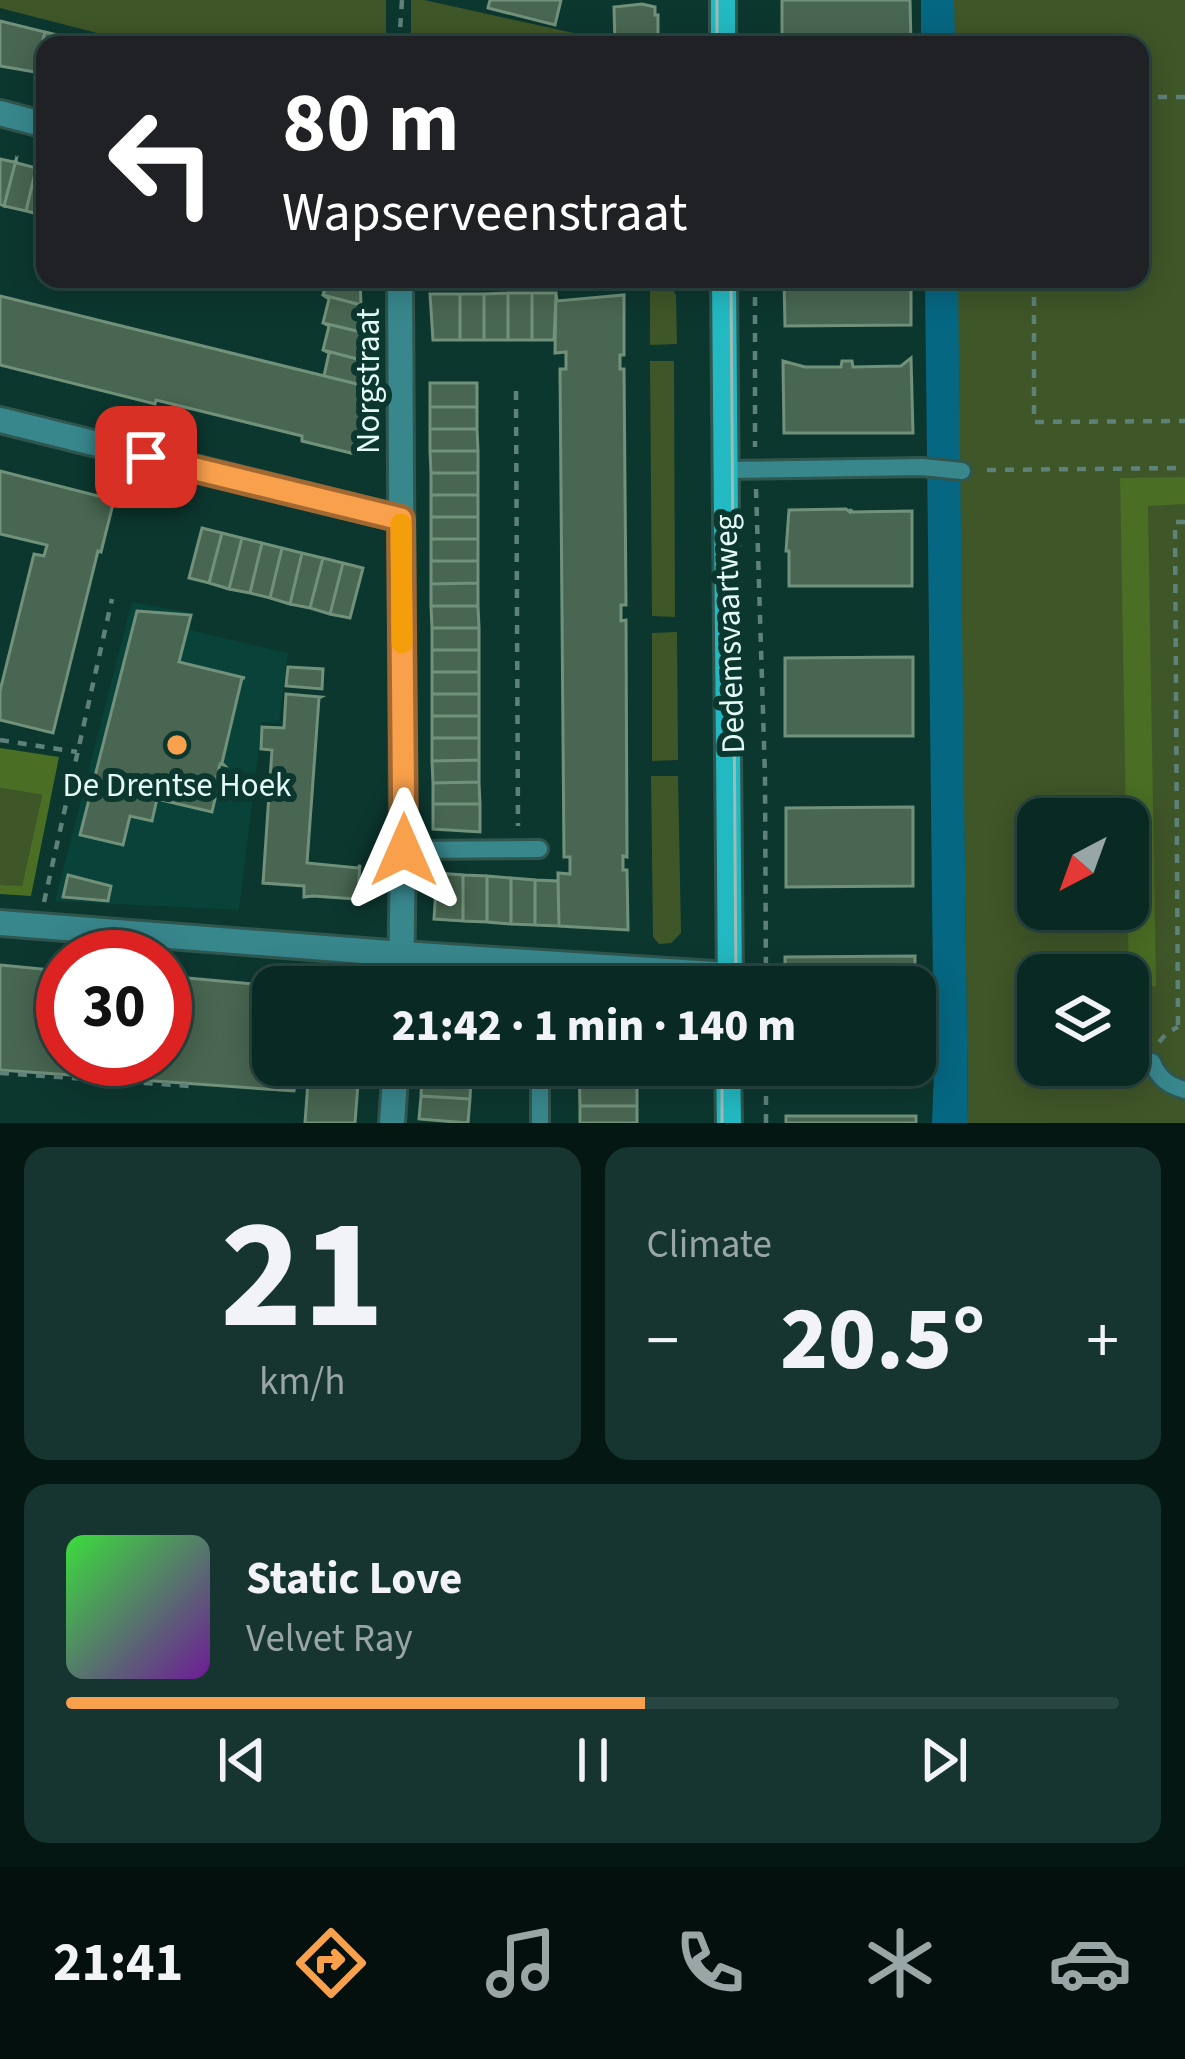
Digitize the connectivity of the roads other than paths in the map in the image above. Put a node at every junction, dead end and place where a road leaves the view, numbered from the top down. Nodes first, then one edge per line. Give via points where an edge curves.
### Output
1 (723, 0) edge
2 (723, 36) edge
3 (0, 113) edge
4 (36, 122) edge
5 (400, 288) edge
6 (724, 288) edge
7 (0, 420) edge
8 (725, 470) junction
9 (962, 471) road end
10 (401, 519) junction
11 (539, 849) dead end
12 (404, 850) junction
13 (0, 922) edge
14 (403, 954) junction
15 (402, 966) edge
16 (548, 966) edge
17 (730, 966) edge
18 (1149, 1062) edge
19 (395, 1086) edge
20 (541, 1086) edge
21 (728, 1086) edge
22 (1185, 1090) edge
23 (392, 1123) edge
24 (540, 1123) edge
25 (729, 1123) edge

1 - 2 street
3 - 4 street
5 - 10 street, Norgstraat
6 - 8 street, Dedemsvaartweg
7 - 10 street
8 - 9 lane
8 - 17 street, Dedemsvaartweg
10 - 12 street, Norgstraat
11 - 12 lane
12 - 14 street, Norgstraat
13 - 14 street
14 - 15 street, Norgstraat
14 - 16 street
18 - 22 lane via 1170,1086
19 - 23 street
20 - 24 lane
21 - 25 street

